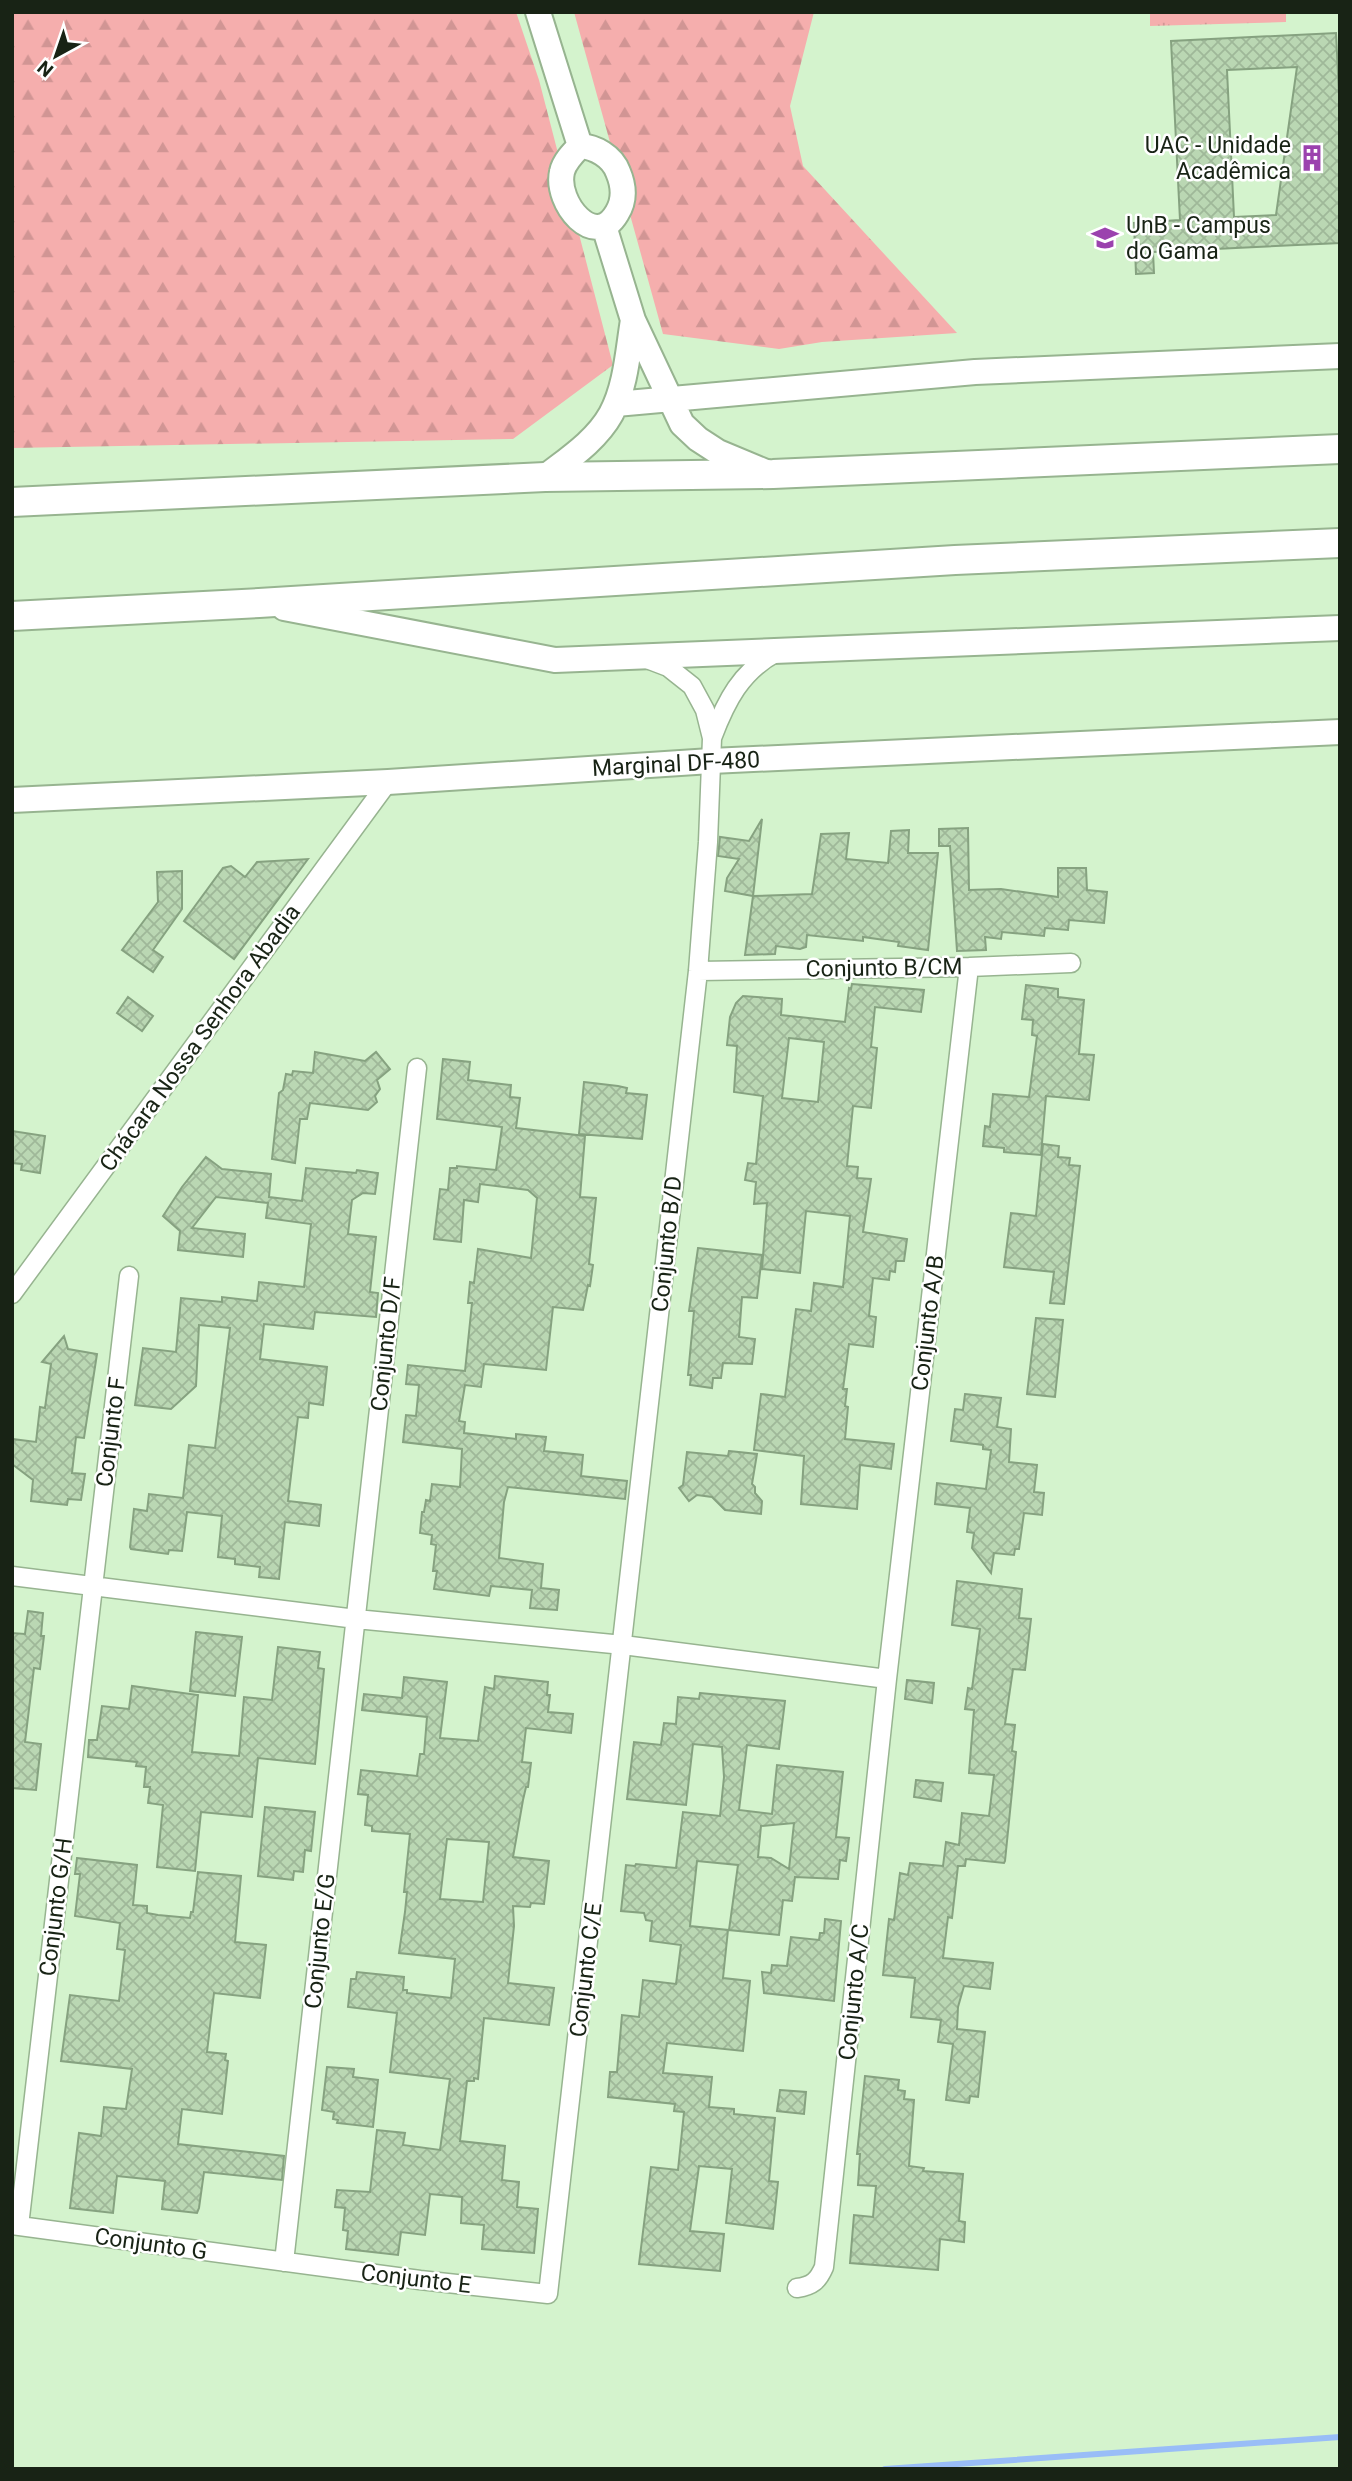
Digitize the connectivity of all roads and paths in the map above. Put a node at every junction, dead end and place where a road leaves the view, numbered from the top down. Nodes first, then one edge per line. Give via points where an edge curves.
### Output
1 (538, 12) edge
2 (580, 146) junction
3 (604, 226) junction
4 (633, 320) junction
5 (1332, 360) edge
6 (668, 398) junction
7 (616, 404) junction
8 (1340, 449) edge
9 (773, 474) junction
10 (545, 477) junction
11 (12, 502) edge
12 (1340, 543) edge
13 (259, 603) junction
14 (1340, 614) edge
15 (12, 616) edge
16 (1340, 628) edge
17 (1300, 629) junction
18 (782, 649) junction
19 (643, 657) junction
20 (1340, 732) edge
21 (712, 749) junction
22 (388, 782) junction
23 (12, 800) edge
24 (1071, 963) dead end
25 (970, 967) junction
26 (698, 971) junction
27 (417, 1068) dead end
28 (129, 1276) dead end
29 (12, 1294) edge
30 (12, 1576) edge
31 (93, 1587) junction
32 (356, 1619) junction
33 (623, 1645) junction
34 (887, 1679) junction
35 (15, 2225) edge
36 (284, 2262) junction
37 (797, 2288) dead end
38 (548, 2294) joint

1 - 2 street
2 - 3 street via 562,172 562,189 571,212 580,220 589,226
2 - 3 street via 604,154 617,167 622,183 620,208
3 - 4 street
4 - 6 street
4 - 7 street
5 - 6 street via 975,372
6 - 7 street
6 - 9 street via 682,424 698,439
7 - 10 street via 586,444
8 - 9 main road
9 - 10 main road
10 - 11 main road
12 - 13 main road via 955,560
13 - 15 main road
13 - 19 street via 545,659
14 - 17 street
16 - 17 street
17 - 18 street
18 - 19 street
18 - 21 street via 754,667 736,686 724,706
19 - 21 street via 668,667 692,686 705,710
20 - 21 street, Marginal DF-480
21 - 22 street, Marginal DF-480
21 - 26 street, Conjunto B/D
22 - 23 street, Marginal DF-480
22 - 29 street, Chácara Nossa Senhora Abadia
24 - 25 street, Conjunto B/CM
25 - 26 street, Conjunto B/CM
25 - 34 street, Conjunto A/B
26 - 33 street, Conjunto B/D
27 - 32 street, Conjunto D/F
28 - 31 street, Conjunto F
30 - 31 street
31 - 32 street
31 - 35 street, Conjunto G/H
32 - 33 street
32 - 36 street, Conjunto E/G
33 - 34 street
33 - 38 street, Conjunto C/E
34 - 37 street, Conjunto A/C via 824,2267 819,2279
35 - 36 street, Conjunto G
36 - 38 street, Conjunto E

